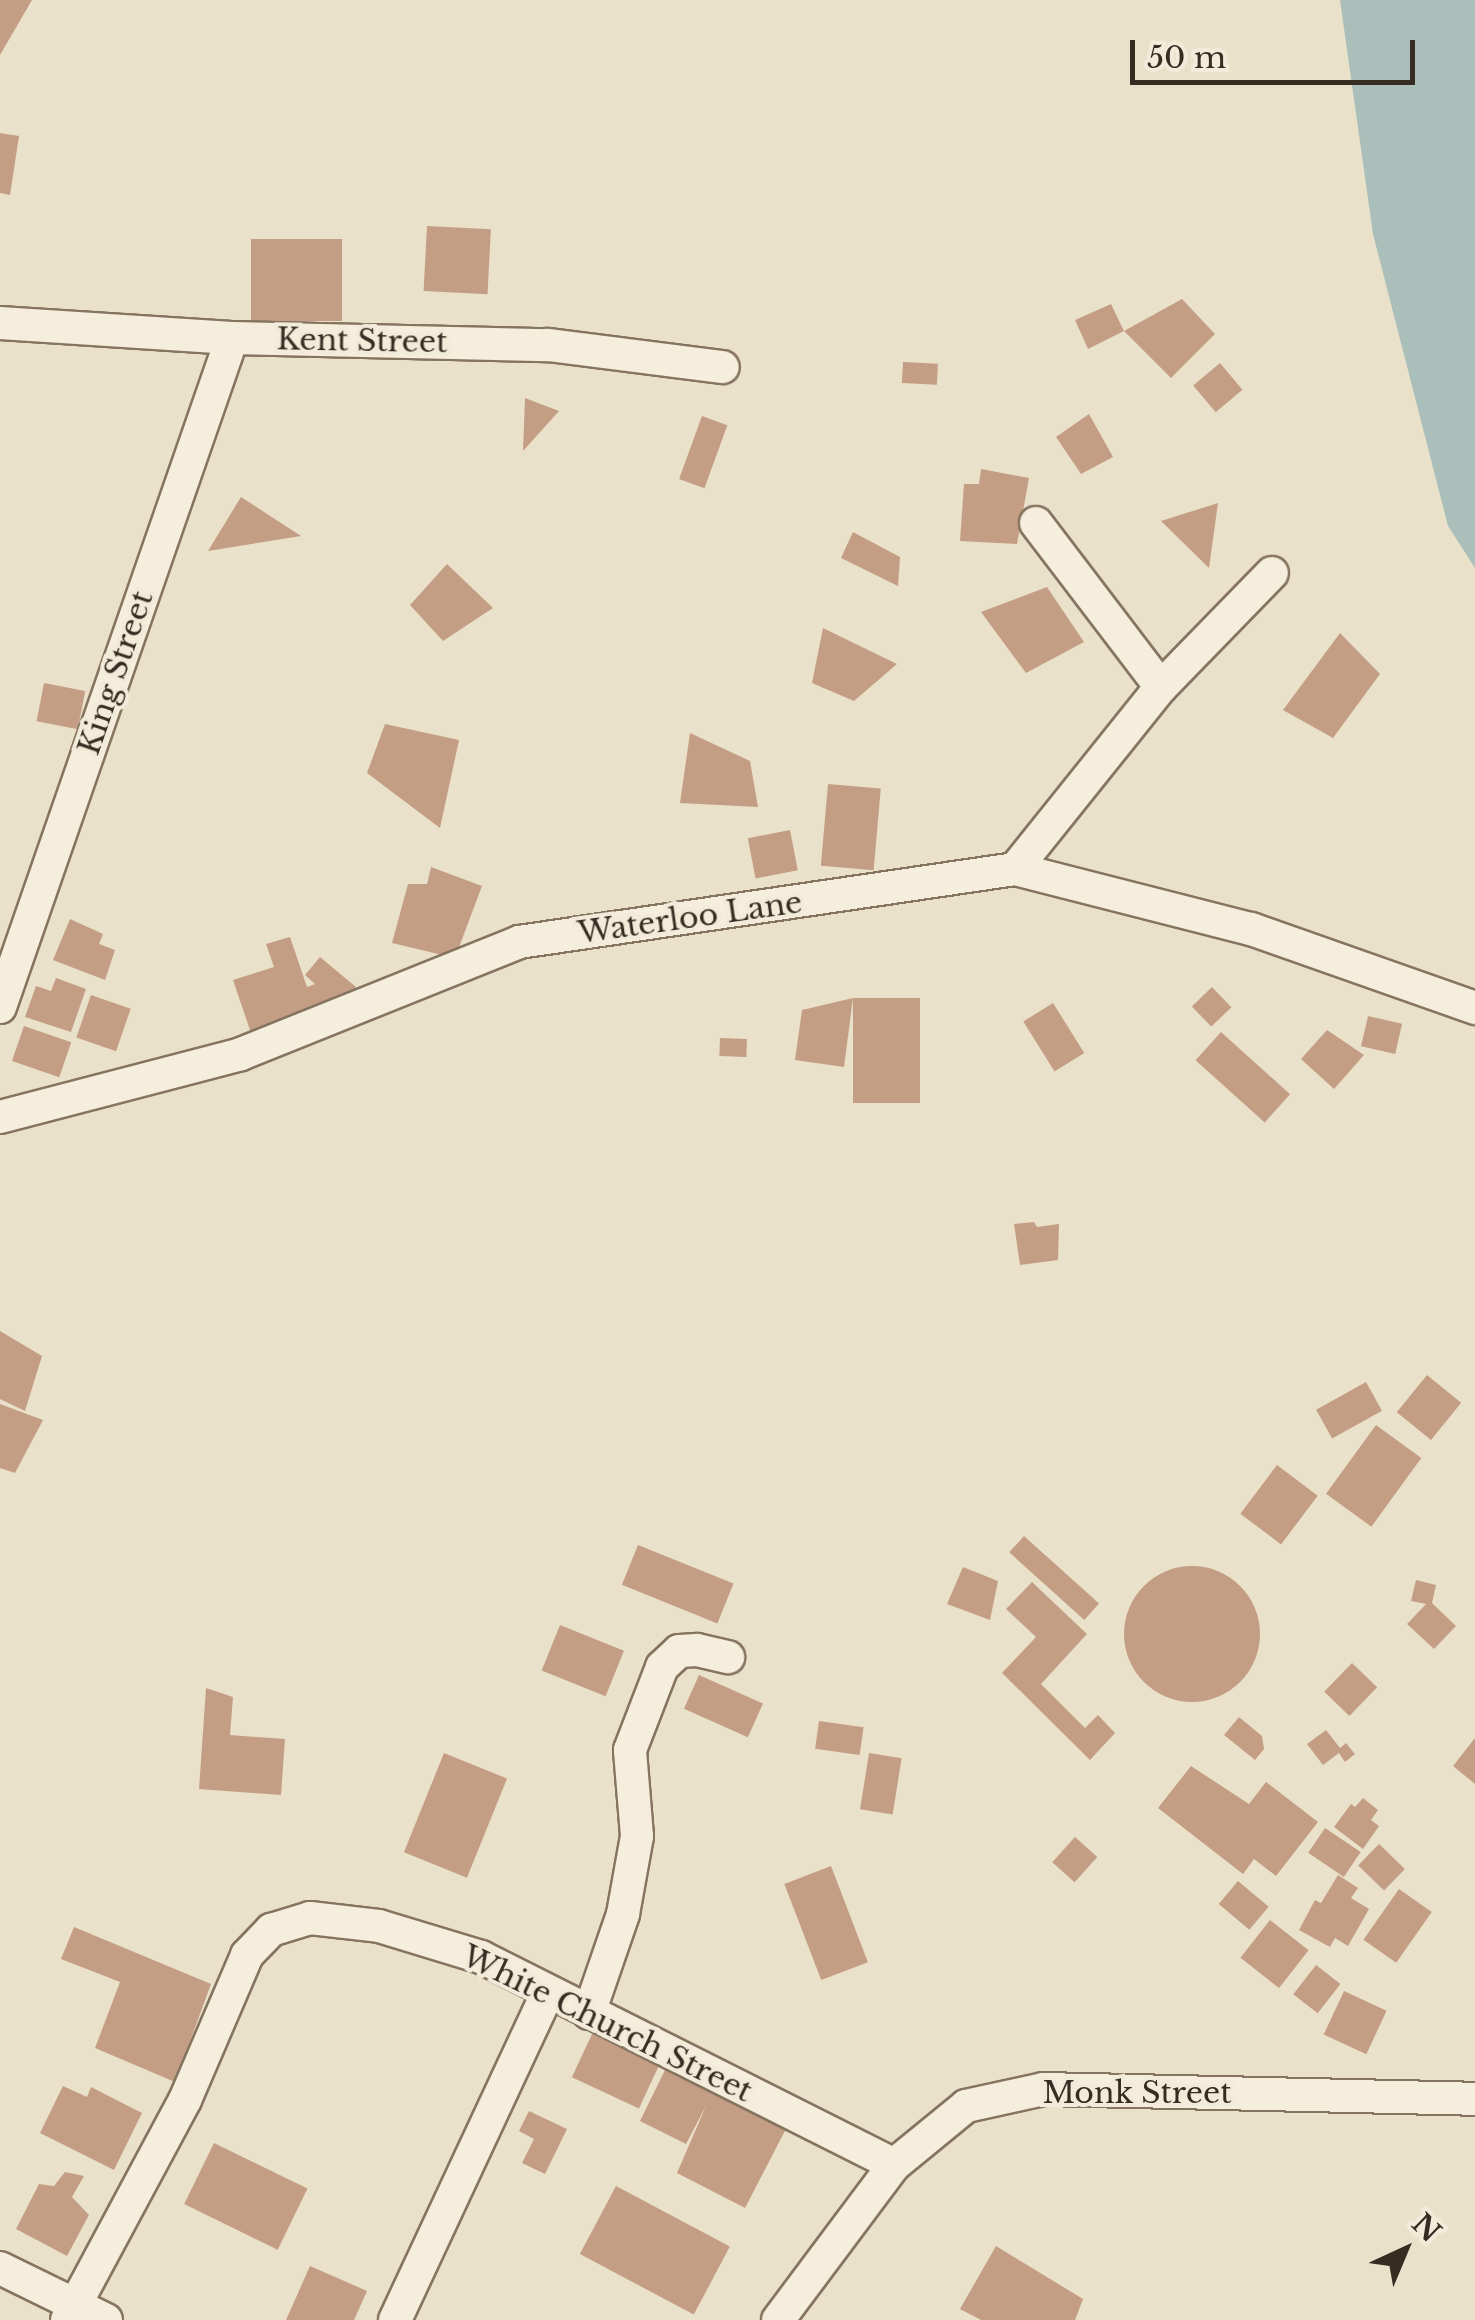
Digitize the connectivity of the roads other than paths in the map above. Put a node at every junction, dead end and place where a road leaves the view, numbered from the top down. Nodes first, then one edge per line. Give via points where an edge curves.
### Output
1 (0, 323) edge
2 (232, 338) junction
3 (724, 368) dead end
4 (1036, 523) dead end
5 (1272, 573) dead end
6 (1161, 687) junction
7 (1015, 869) junction
8 (0, 1007) edge
9 (1475, 1008) edge
10 (0, 1117) edge
11 (728, 1658) dead end
12 (548, 1992) junction
13 (589, 2012) junction
14 (1475, 2099) edge
15 (894, 2165) junction
16 (0, 2268) edge
17 (71, 2313) edge
18 (106, 2320) edge
19 (395, 2320) edge
20 (778, 2320) edge

1 - 2 street, Kent Street
2 - 3 street, Kent Street via 548,345
2 - 8 street, King Street
4 - 6 street
5 - 6 street
6 - 7 street
7 - 9 street via 1251,929
7 - 10 street, Waterloo Lane via 519,942 240,1054
11 - 13 street via 679,1651 662,1666 630,1750 637,1836 623,1914
12 - 13 street, White Church Street
12 - 17 street, White Church Street via 481,1957 379,1926 310,1918 272,1930 247,1955 185,2100
12 - 19 street
13 - 15 street, White Church Street
14 - 15 street, Monk Street via 1043,2089 966,2106
15 - 20 street, Monk Street
16 - 17 street
17 - 18 street

